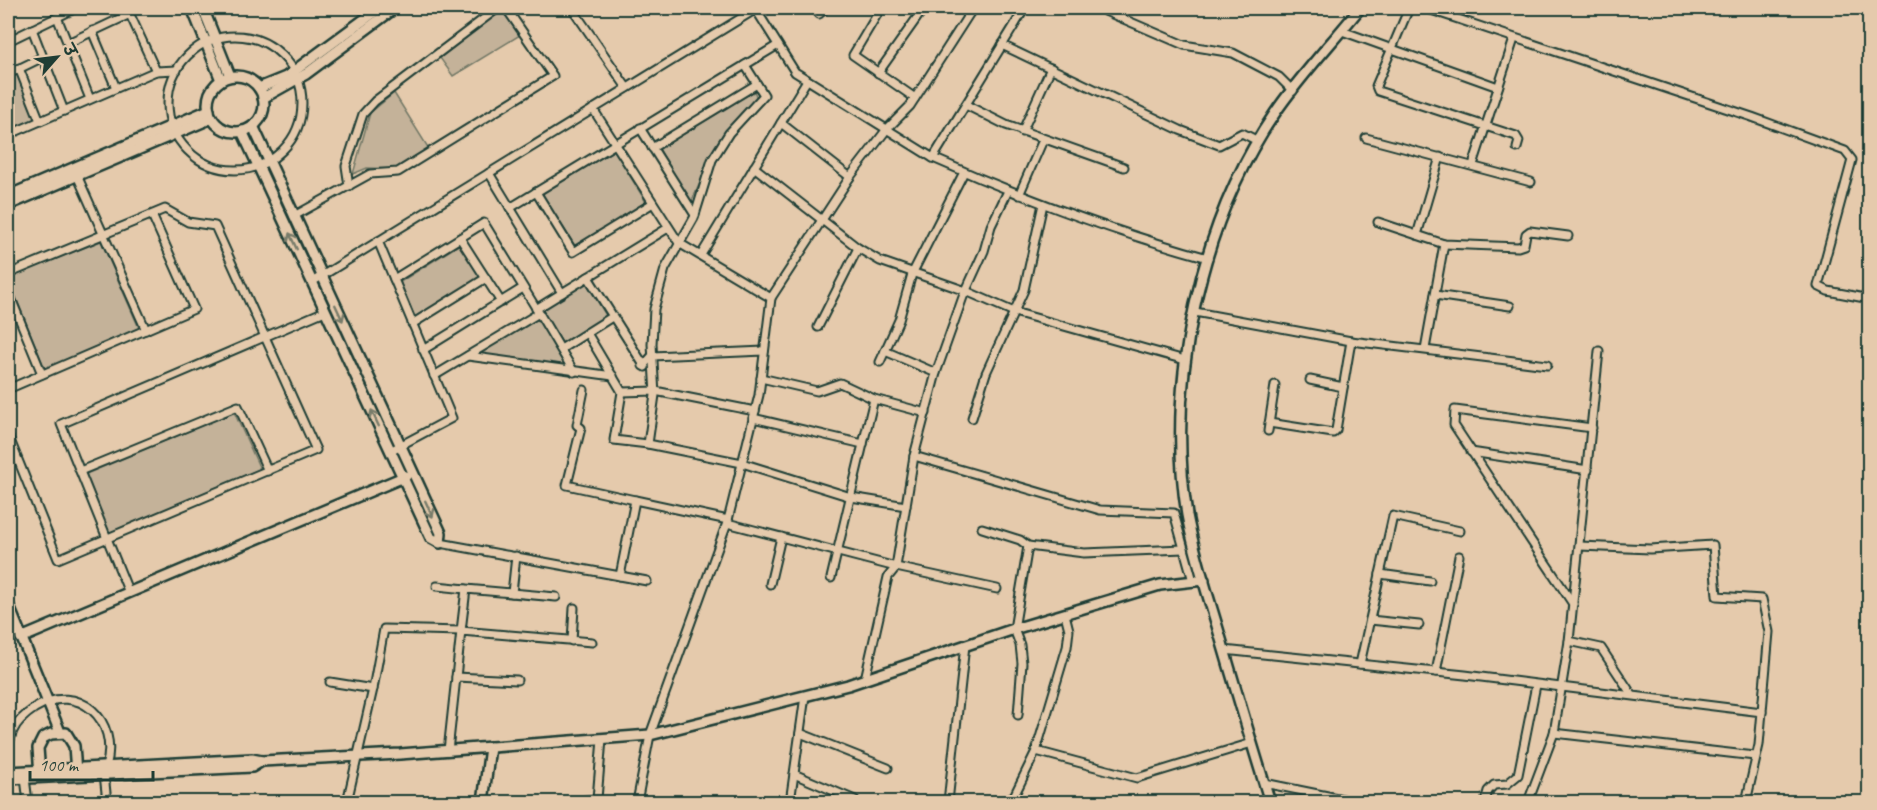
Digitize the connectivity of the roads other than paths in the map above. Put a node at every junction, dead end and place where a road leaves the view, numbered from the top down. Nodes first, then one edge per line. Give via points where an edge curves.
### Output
1 (76, 8) edge
2 (192, 8) edge
3 (203, 8) edge
4 (380, 8) edge
5 (394, 8) edge
6 (498, 8) edge
7 (506, 8) edge
8 (572, 8) edge
9 (755, 8) edge
10 (815, 8) edge
11 (826, 8) edge
12 (881, 8) edge
13 (924, 8) edge
14 (973, 8) edge
15 (1025, 8) edge
16 (1098, 8) edge
17 (1360, 8) edge
18 (1409, 8) edge
19 (1425, 8) edge
20 (129, 10) edge
21 (57, 17) junction
22 (32, 29) junction
23 (92, 31) junction
24 (1342, 31) junction
25 (215, 39) junction
26 (1515, 39) junction
27 (8, 41) edge
28 (204, 41) junction
29 (68, 43) junction
30 (778, 45) junction
31 (1002, 45) junction
32 (1392, 48) junction
33 (43, 57) junction
34 (746, 65) junction
35 (19, 68) junction
36 (1051, 68) junction
37 (177, 70) junction
38 (156, 71) junction
39 (879, 73) junction
40 (8, 74) edge
41 (296, 75) junction
42 (230, 76) junction
43 (220, 80) junction
44 (807, 80) junction
45 (757, 84) junction
46 (1498, 87) junction
47 (116, 88) junction
48 (259, 88) junction
49 (627, 88) junction
50 (1293, 91) junction
51 (263, 98) junction
52 (915, 98) junction
53 (90, 99) junction
54 (966, 105) junction
55 (593, 109) junction
56 (64, 111) junction
57 (211, 114) junction
58 (40, 121) junction
59 (781, 123) junction
60 (1486, 124) junction
61 (252, 126) junction
62 (640, 128) junction
63 (887, 129) junction
64 (174, 130) junction
65 (242, 131) junction
66 (1022, 132) junction
67 (8, 135) edge
68 (1366, 138) dead end
69 (1043, 140) junction
70 (1258, 141) junction
71 (615, 143) junction
72 (652, 148) junction
73 (1517, 148) dead end
74 (1440, 157) junction
75 (933, 158) junction
76 (269, 161) junction
77 (1473, 165) junction
78 (258, 166) junction
79 (754, 167) junction
80 (1124, 167) dead end
81 (964, 171) junction
82 (75, 172) junction
83 (489, 173) junction
84 (850, 177) junction
85 (1531, 182) dead end
86 (349, 186) junction
87 (1008, 191) junction
88 (536, 192) junction
89 (1019, 195) junction
90 (8, 196) edge
91 (652, 203) junction
92 (1043, 204) junction
93 (8, 205) edge
94 (510, 208) junction
95 (152, 215) junction
96 (695, 215) junction
97 (294, 216) junction
98 (822, 221) junction
99 (1378, 222) dead end
100 (668, 228) junction
101 (103, 235) junction
102 (1417, 235) junction
103 (1568, 236) dead end
104 (460, 238) junction
105 (378, 241) junction
106 (678, 243) junction
107 (1444, 244) junction
108 (858, 248) junction
109 (701, 255) junction
110 (1208, 258) junction
111 (8, 273) edge
112 (912, 274) junction
113 (322, 276) junction
114 (588, 277) junction
115 (486, 278) junction
116 (394, 279) junction
117 (312, 282) junction
118 (523, 288) junction
119 (8, 291) edge
120 (966, 291) junction
121 (562, 293) junction
122 (1435, 295) junction
123 (771, 298) junction
124 (1869, 299) edge
125 (501, 302) junction
126 (1510, 306) dead end
127 (325, 311) junction
128 (538, 311) junction
129 (1014, 312) junction
130 (1195, 312) junction
131 (612, 317) junction
132 (412, 324) junction
133 (818, 327) dead end
134 (146, 330) junction
135 (586, 333) junction
136 (265, 337) junction
137 (1351, 341) junction
138 (1425, 349) junction
139 (423, 350) junction
140 (561, 350) junction
141 (764, 351) junction
142 (885, 351) junction
143 (1599, 351) dead end
144 (468, 356) junction
145 (652, 356) junction
146 (1185, 360) junction
147 (880, 363) dead end
148 (1547, 365) dead end
149 (643, 366) junction
150 (653, 369) junction
151 (574, 372) junction
152 (936, 373) junction
153 (42, 374) junction
154 (434, 376) junction
155 (613, 376) junction
156 (761, 378) junction
157 (1310, 380) dead end
158 (1275, 385) dead end
159 (1343, 387) junction
160 (8, 389) edge
161 (584, 390) dead end
162 (655, 391) junction
163 (622, 392) junction
164 (874, 399) junction
165 (926, 413) junction
166 (754, 414) junction
167 (972, 418) dead end
168 (1592, 428) junction
169 (8, 435) edge
170 (648, 444) junction
171 (863, 444) junction
172 (400, 446) junction
173 (390, 451) junction
174 (1471, 452) junction
175 (914, 456) junction
176 (742, 463) junction
177 (1587, 470) junction
178 (80, 471) junction
179 (268, 471) junction
180 (413, 473) junction
181 (403, 478) junction
182 (850, 496) junction
183 (635, 500) junction
184 (906, 506) junction
185 (728, 521) junction
186 (982, 528) dead end
187 (1460, 531) dead end
188 (781, 537) junction
189 (107, 539) junction
190 (440, 543) junction
191 (1028, 546) junction
192 (1580, 546) junction
193 (1184, 549) junction
194 (838, 552) junction
195 (516, 556) junction
196 (1459, 556) dead end
197 (896, 567) junction
198 (1380, 574) junction
199 (620, 576) junction
200 (831, 578) dead end
201 (1204, 580) junction
202 (647, 581) dead end
203 (1193, 581) junction
204 (1430, 581) dead end
205 (770, 584) dead end
206 (437, 586) dead end
207 (466, 589) junction
208 (997, 589) dead end
209 (129, 593) junction
210 (512, 593) junction
211 (556, 597) dead end
212 (1573, 604) junction
213 (8, 607) edge
214 (574, 608) dead end
215 (1065, 614) junction
216 (1370, 620) junction
217 (1419, 626) dead end
218 (1014, 628) junction
219 (461, 631) junction
220 (21, 638) junction
221 (572, 641) junction
222 (1569, 641) junction
223 (592, 642) dead end
224 (965, 645) junction
225 (1224, 650) junction
226 (1360, 664) junction
227 (1436, 672) junction
228 (456, 677) junction
229 (865, 679) junction
230 (517, 680) dead end
231 (330, 682) dead end
232 (1536, 685) junction
233 (1561, 687) junction
234 (373, 689) junction
235 (1632, 695) junction
236 (805, 696) junction
237 (47, 701) junction
238 (1762, 712) junction
239 (1018, 715) dead end
240 (60, 732) junction
241 (800, 733) junction
242 (1554, 733) junction
243 (650, 735) junction
244 (602, 739) junction
245 (1252, 743) junction
246 (490, 747) junction
247 (448, 751) junction
248 (1036, 752) junction
249 (357, 756) junction
250 (1755, 756) junction
251 (888, 768) dead end
252 (105, 770) junction
253 (8, 772) edge
254 (76, 772) junction
255 (40, 774) junction
256 (794, 774) junction
257 (25, 778) junction
258 (8, 779) edge
259 (1264, 783) junction
260 (28, 802) edge
261 (106, 802) edge
262 (347, 802) edge
263 (483, 802) edge
264 (569, 802) edge
265 (637, 802) edge
266 (790, 802) edge
267 (857, 802) edge
268 (948, 802) edge
269 (1002, 802) edge
270 (1269, 802) edge
271 (1357, 802) edge
272 (1485, 802) edge
273 (1528, 802) edge
274 (1746, 802) edge

1 - 21 street
2 - 28 street
3 - 25 street
4 - 41 street
5 - 41 street
6 - 86 street via 363,114 346,166
7 - 86 street via 553,76 398,172 370,174
8 - 49 street
9 - 30 street
9 - 49 street
10 - 11 street via 819,14
12 - 39 street via 853,55
13 - 39 street
14 - 52 street
15 - 31 street
16 - 50 street via 1184,45 1233,54 1279,77
17 - 24 street
18 - 32 street
19 - 26 street
20 - 23 street
20 - 38 street
21 - 22 street
21 - 29 street
22 - 27 street
22 - 33 street
23 - 29 street
23 - 47 street
24 - 32 street
24 - 50 street
25 - 28 street
25 - 41 street via 242,36 262,41 278,51
25 - 42 street
26 - 46 street
26 - 124 street via 1845,151 1852,160 1818,286
28 - 37 street via 184,58
28 - 43 street
29 - 53 street
30 - 34 street
30 - 44 street via 795,72
31 - 36 street
31 - 54 street
32 - 46 street
32 - 60 street via 1376,86 1378,91
33 - 35 street
33 - 56 street
34 - 45 street
34 - 62 street
35 - 40 street
35 - 58 street
36 - 66 street
36 - 70 street via 1219,145 1242,134
37 - 38 street
37 - 64 street via 169,94
38 - 47 street
39 - 52 street
41 - 48 street
41 - 51 street
41 - 76 street via 302,111 297,128
42 - 43 street
42 - 48 street via 246,78
43 - 57 street via 210,93
44 - 59 street
44 - 63 street
45 - 72 street
45 - 96 street via 764,95 729,133 712,160
46 - 60 street
47 - 53 street
48 - 51 street
49 - 55 street
50 - 70 street
51 - 61 street via 262,114
52 - 63 street
53 - 56 street
54 - 66 street
54 - 75 street
55 - 71 street
55 - 83 street
56 - 58 street
57 - 64 street
57 - 65 street via 226,130
58 - 67 street
59 - 79 street
59 - 84 street
60 - 73 street via 1516,136
60 - 77 street
61 - 65 street
61 - 76 street
62 - 71 street
62 - 72 street
63 - 75 street
63 - 84 street
64 - 78 street via 187,149 219,168 240,170
64 - 82 street
65 - 78 street
66 - 69 street
68 - 74 street
69 - 80 street
69 - 89 street
70 - 110 street via 1229,201
71 - 88 street
71 - 91 street
72 - 96 street
74 - 77 street
74 - 102 street
75 - 81 street
76 - 78 street
76 - 97 street
77 - 85 street
117 -> 78 street
79 - 98 street
79 - 109 street
81 - 87 street
81 - 112 street
82 - 90 street
82 - 93 street
82 - 101 street
83 - 94 street
83 - 105 street
84 - 98 street
86 - 97 street
87 - 89 street
87 - 120 street
88 - 91 street via 573,252
88 - 94 street
89 - 92 street
91 - 100 street
92 - 110 street via 1127,236
92 - 129 street via 1024,290
94 - 121 street
95 - 101 street
95 - 134 street via 194,309
95 - 136 street via 165,209 189,222 215,226
96 - 106 street
97 - 113 street
98 - 108 street
98 - 123 street
99 - 102 street
100 - 106 street
100 - 114 street
101 - 111 street
101 - 134 street
102 - 107 street
103 - 107 street via 1530,231 1524,245 1518,247
104 - 115 street
104 - 116 street
104 - 118 street via 484,223
105 - 113 street
105 - 116 street
106 - 109 street
106 - 145 street via 665,269 654,309
107 - 122 street
108 - 112 street
108 - 133 street
109 - 123 street
110 - 130 street
112 - 120 street
112 - 142 street
113 - 117 street
113 -> 172 street
114 - 121 street
114 - 131 street
115 - 125 street
115 - 132 street
116 - 132 street
117 - 127 street
118 - 125 street
118 - 128 street
119 - 153 street
120 - 129 street
120 - 152 street
121 - 128 street
122 - 126 street
122 - 138 street
123 - 141 street
125 - 139 street
127 - 136 street
173 -> 127 street
128 - 140 street
128 - 144 street
129 - 146 street
129 - 167 street via 986,373
130 - 137 street
130 - 146 street
131 - 135 street
131 - 149 street
132 - 139 street
134 - 153 street
135 - 140 street
135 - 155 street
136 - 178 street via 61,424
136 - 179 street via 316,450
137 - 138 street
137 - 159 street
138 - 148 street
139 - 154 street
140 - 151 street
141 - 145 street
141 - 156 street
142 - 147 street
142 - 152 street
143 - 168 street
144 - 151 street
144 - 154 street
145 - 149 street
145 - 150 street
146 - 201 street via 1180,437 1188,516
149 - 150 street
150 - 162 street
151 - 155 street
152 - 165 street
153 - 160 street
154 - 172 street via 452,418
155 - 163 street
156 - 164 street via 817,392 840,383
156 - 166 street
157 - 159 street
158 - 159 street via 1268,427 1333,433
161 - 183 street via 577,425 581,428 567,485
162 - 163 street
162 - 166 street
162 - 170 street
163 - 170 street via 614,440
164 - 165 street
164 - 171 street
165 - 175 street
166 - 171 street
166 - 176 street
168 - 174 street via 1455,410 1454,425
168 - 177 street
169 - 189 street via 58,559
170 - 176 street
171 - 182 street
172 - 173 street
172 - 180 street
173 - 181 street
174 - 177 street
174 - 212 street
175 - 184 street
175 - 193 street via 1100,510 1174,513
176 - 182 street
176 - 185 street
177 - 192 street
178 - 179 street via 238,406
178 - 189 street
179 - 189 street
180 - 181 street
180 -> 190 street via 441,533
181 - 190 street via 430,538
181 - 209 street
182 - 184 street
182 - 194 street
183 - 185 street
183 - 199 street
184 - 197 street
185 - 188 street
185 - 243 street
186 - 191 street
187 - 198 street via 1393,516
188 - 194 street
188 - 205 street
189 - 209 street
190 - 195 street
191 - 193 street via 1084,553
191 - 218 street
192 - 212 street
192 - 238 street via 1650,549 1713,545 1717,596 1762,599 1769,632
193 - 203 street
194 - 197 street
194 - 200 street
195 - 199 street
195 - 210 street
196 - 227 street
197 - 208 street
197 - 229 street via 888,577
198 - 204 street
198 - 216 street
199 - 202 street
201 - 203 street
201 - 225 street
203 - 215 street via 1160,585
206 - 207 street
207 - 210 street
207 - 219 street
209 - 220 street
210 - 211 street
212 - 222 street
213 - 220 street
214 - 221 street
215 - 218 street
215 - 248 street via 1067,646
216 - 217 street
216 - 226 street
218 - 224 street
218 - 239 street via 1022,663
219 - 221 street
219 - 228 street
219 - 234 street via 384,629
220 - 237 street
221 - 223 street
222 - 233 street
222 - 235 street via 1601,648
224 - 229 street
224 - 268 street
225 - 226 street
225 - 245 street
226 - 227 street
227 - 232 street
228 - 230 street
228 - 247 street
229 - 236 street
231 - 234 street
232 - 233 street
232 - 272 street via 1518,775 1507,784 1494,785
233 - 235 street
233 - 242 street
234 - 249 street
235 - 238 street
236 - 241 street
236 - 243 street
237 - 240 street
237 - 252 street via 75,699 104,725 109,740
237 - 253 street via 22,717 13,730
238 - 250 street
240 - 254 street via 66,733 74,746
240 - 255 street via 43,738 38,748
241 - 251 street
241 - 256 street
242 - 250 street
242 - 273 street
243 - 244 street
243 - 265 street
244 - 246 street
244 - 264 street via 597,798
245 - 248 street via 1137,778
245 - 259 street
246 - 247 street
246 - 263 street
247 - 249 street
248 - 269 street via 1014,796
249 - 252 street via 261,761 252,767
249 - 262 street
250 - 274 street
252 - 254 street
252 - 261 street
253 - 255 street
254 - 255 street
255 - 257 street
256 - 266 street
256 - 267 street
257 - 258 street
257 - 260 street
259 - 270 street
259 - 271 street

